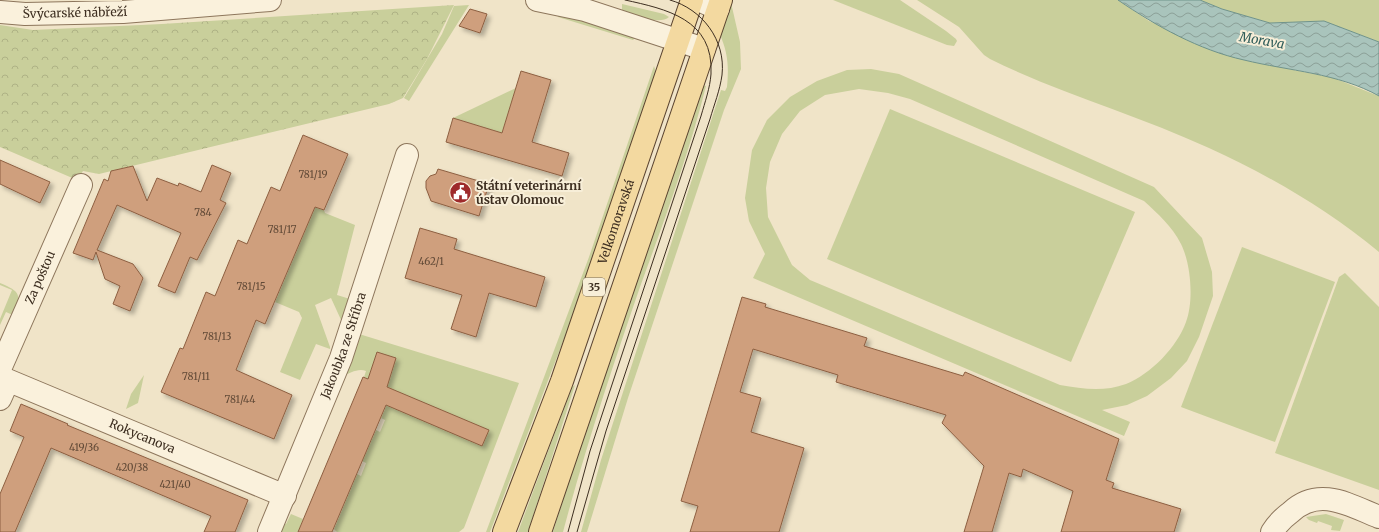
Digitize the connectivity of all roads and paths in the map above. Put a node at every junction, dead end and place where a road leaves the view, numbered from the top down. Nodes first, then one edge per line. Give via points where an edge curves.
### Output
1 (270, 0) edge
2 (536, 0) edge
3 (692, 0) edge
4 (712, 3) edge
5 (0, 12) edge
6 (678, 40) junction
7 (704, 50) junction
8 (407, 155) dead end
9 (81, 185) dead end
10 (2, 382) edge
11 (285, 496) junction
12 (1379, 517) edge
13 (269, 532) edge
14 (504, 532) edge
15 (540, 532) edge
16 (1272, 532) edge

1 - 5 street, Švýcarské nábřeží via 123,12
2 - 6 street via 585,10
3 - 6 main road, Velkomoravská / 35
4 - 7 main road, 35
6 - 7 street
6 - 14 main road, Velkomoravská / 35 via 562,381
7 - 15 main road, 35
8 - 11 street, Jakoubka ze Stříbra via 341,358
9 - 10 street, Za poštou
10 - 11 street, Rokycanova via 96,417
11 - 13 street, Jakoubka ze Stříbra
12 - 16 street via 1334,500 1319,498 1299,504

